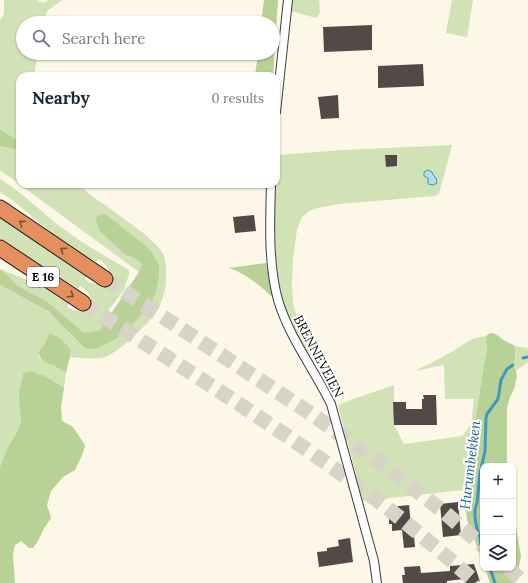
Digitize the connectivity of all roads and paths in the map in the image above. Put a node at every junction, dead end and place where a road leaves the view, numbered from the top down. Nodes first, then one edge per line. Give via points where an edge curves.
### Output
1 (288, 0) edge
2 (280, 75) edge
3 (271, 188) edge
4 (0, 208) edge
5 (0, 248) edge
6 (105, 279) tunnel mouth
7 (83, 304) tunnel mouth
8 (376, 583) edge

1 - 2 street
3 - 8 street, BRENNEVEIEN via 270,234 278,301 296,342 331,404 374,561
6 -> 4 highway, E 16
5 -> 7 highway, E 16

